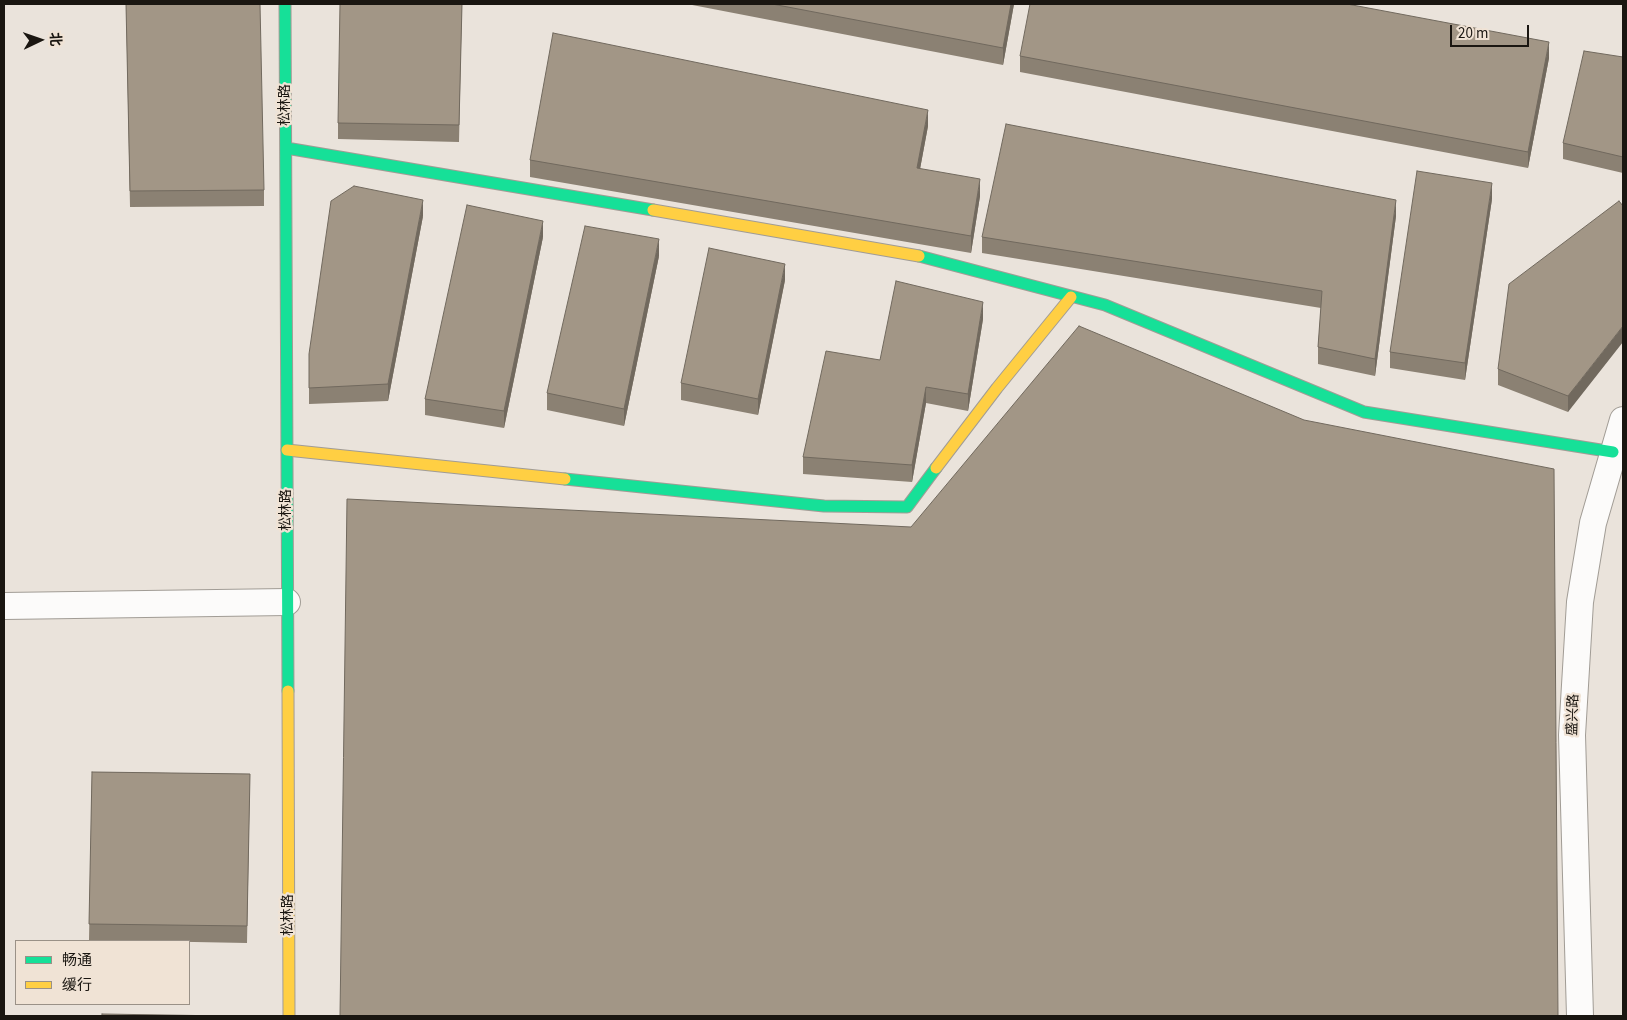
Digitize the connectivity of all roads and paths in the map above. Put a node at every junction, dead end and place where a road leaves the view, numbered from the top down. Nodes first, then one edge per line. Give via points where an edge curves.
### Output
1 (285, 4) edge
2 (286, 148) junction
3 (1071, 297) junction
4 (1623, 420) edge
5 (287, 450) junction
6 (1613, 452) junction
7 (287, 602) junction
8 (4, 606) edge
9 (289, 1016) edge
10 (1580, 1016) edge

1 - 2 street, 松林路
2 - 3 street via 917,255
2 - 5 street, 松林路
3 - 5 street via 997,388 907,508 824,506
3 - 6 street via 1105,305 1364,412
4 - 6 street, 盛兴路
5 - 7 street, 松林路
6 - 10 street, 盛兴路 via 1592,523 1579,611 1572,735
7 - 8 street
7 - 9 street, 松林路

